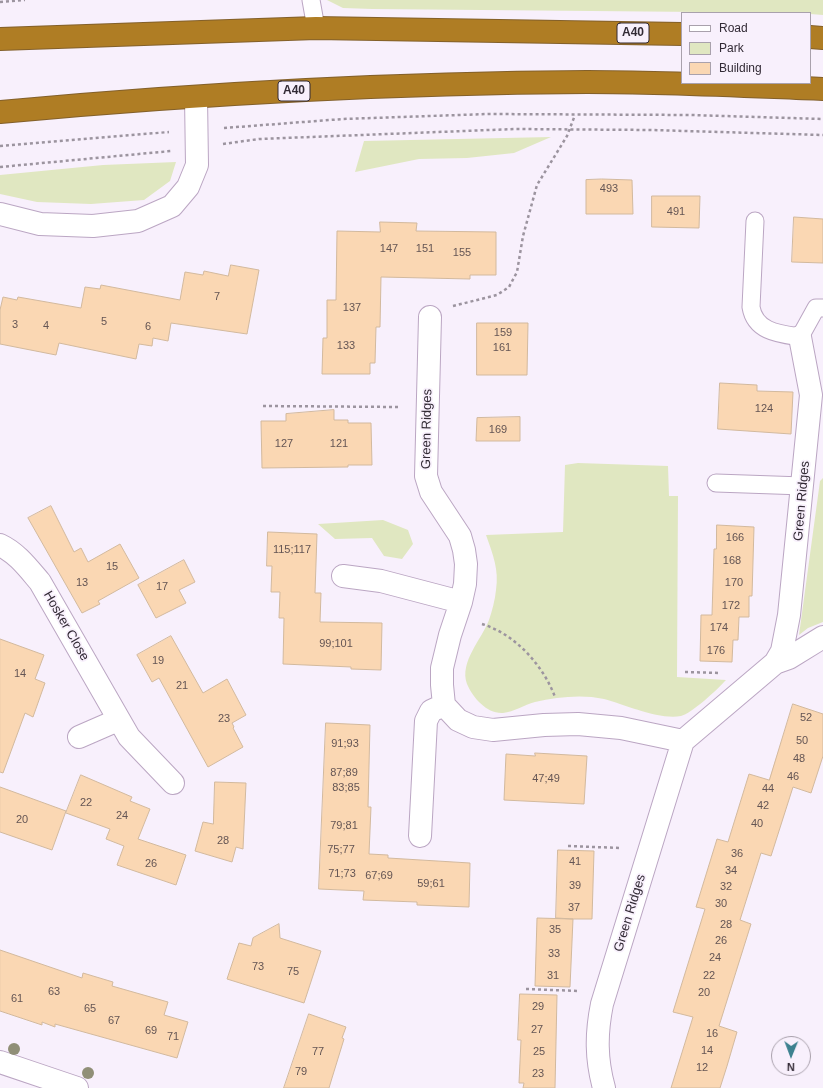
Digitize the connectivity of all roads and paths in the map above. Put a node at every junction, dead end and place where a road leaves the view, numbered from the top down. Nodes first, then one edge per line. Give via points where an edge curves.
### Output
1 (25, 0) edge
2 (311, 0) edge
3 (0, 2) edge
4 (316, 28) junction
5 (681, 34) edge
6 (811, 37) edge
7 (823, 38) edge
8 (0, 39) edge
9 (681, 83) edge
10 (697, 84) edge
11 (823, 89) edge
12 (196, 96) junction
13 (0, 112) edge
14 (575, 115) junction
15 (823, 119) edge
16 (570, 130) junction
17 (823, 135) edge
18 (198, 139) junction
19 (0, 146) edge
20 (0, 167) edge
21 (0, 214) edge
22 (755, 221) dead end
23 (823, 308) edge
24 (430, 317) joint
25 (800, 337) junction
26 (817, 395) edge
27 (263, 406) dead end
28 (428, 408) junction
29 (716, 482) dead end
30 (803, 486) junction
31 (0, 544) edge
32 (343, 576) dead end
33 (459, 610) junction
34 (823, 637) edge
35 (775, 663) junction
36 (685, 672) dead end
37 (717, 673) dead end
38 (444, 705) junction
39 (118, 720) junction
40 (565, 724) junction
41 (80, 737) dead end
42 (683, 741) junction
43 (173, 783) dead end
44 (420, 836) dead end
45 (568, 846) dead end
46 (600, 847) dead end
47 (526, 989) dead end
48 (557, 990) dead end
49 (0, 1062) edge
50 (77, 1088) edge
51 (604, 1088) edge

1 - 3 path
2 - 4 lane
4 - 5 highway, A40
4 - 8 highway, A40
6 - 7 highway
9 - 12 highway, A40 via 588,82 364,87
10 - 11 highway, A40
12 - 13 highway, A40
12 - 18 street
14 - 15 path
14 - 16 path
14 - 18 path via 488,114 343,119
16 - 17 path
16 - 18 path via 515,129
16 - 24 path via 537,185 523,236 517,272 509,287 498,295 437,311
18 - 19 path
18 - 20 path via 118,157
18 - 21 street via 197,165 184,191 172,206 138,221 92,226 61,226 40,224
22 - 25 lane via 752,315 760,325 773,332
23 - 25 lane via 816,308
24 - 28 street, Green Ridges
25 - 26 street, Green Ridges
26 - 30 street, Green Ridges
27 - 28 path
28 - 33 street, Green Ridges via 426,476 431,492 460,536 464,550 466,564
29 - 30 lane
30 - 35 street, Green Ridges via 789,615 782,651
31 - 39 street, Hosker Close via 23,562 40,582
32 - 33 street via 381,581
33 - 38 street, Green Ridges via 442,668
33 - 40 path via 517,643 549,682
34 - 35 street, Green Ridges via 789,658
35 - 42 street, Green Ridges
36 - 37 path
38 - 40 street via 458,720 472,727 493,730
38 - 44 street via 431,711 426,721
39 - 41 street
39 - 43 street, Hosker Close via 129,737
40 - 42 street via 621,728
42 - 51 street, Green Ridges via 602,1004 596,1037 597,1058
45 - 46 path
47 - 48 path
49 - 50 street

